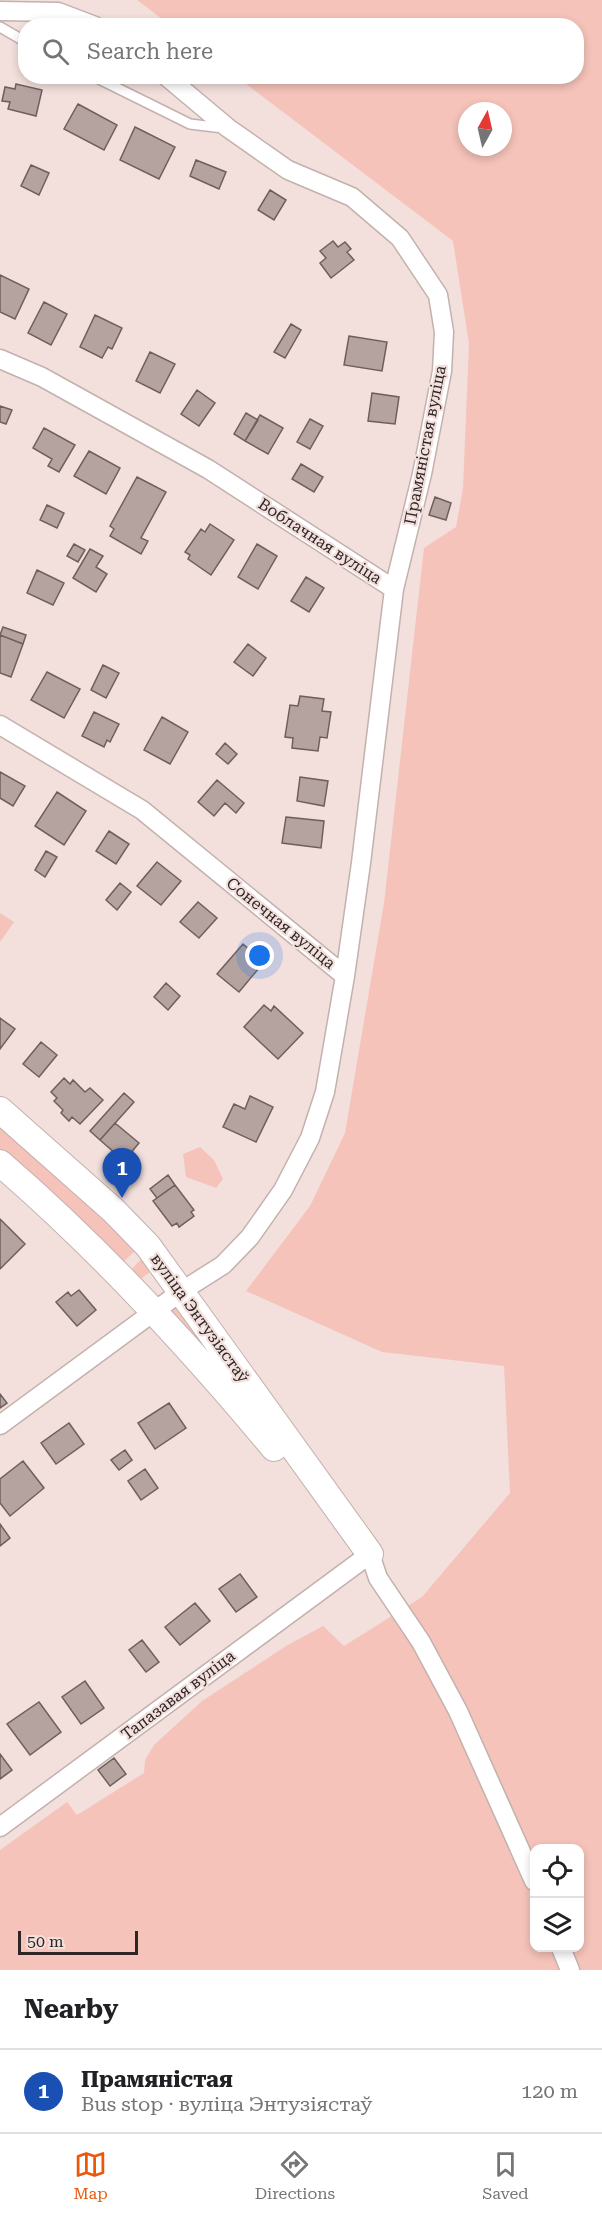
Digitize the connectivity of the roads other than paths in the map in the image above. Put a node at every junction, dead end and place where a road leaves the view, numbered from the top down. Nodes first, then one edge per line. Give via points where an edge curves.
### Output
1 (0, 11) edge
2 (74, 18) edge
3 (0, 27) edge
4 (18, 37) edge
5 (109, 84) edge
6 (176, 84) edge
7 (228, 128) junction
8 (0, 359) edge
9 (394, 589) junction
10 (0, 725) edge
11 (345, 976) junction
12 (0, 1110) edge
13 (0, 1163) edge
14 (182, 1292) junction
15 (154, 1312) junction
16 (0, 1425) edge
17 (363, 1558) junction
18 (0, 1827) edge
19 (530, 1872) edge
20 (563, 1952) edge
21 (570, 1970) edge

1 - 2 street via 58,12
3 - 4 lane
5 - 7 lane via 190,124
6 - 7 street, Прамяністая вуліца
7 - 9 street, Прамяністая вуліца via 288,170 352,197 400,238 438,294 444,332 442,371
8 - 9 street, Воблачная вуліца via 42,377 208,469
9 - 11 street, Воблачная вуліца
10 - 11 street, Сонечная вуліца via 142,810
11 - 14 street, Сонечная вуліца via 325,1092 310,1138 283,1190 250,1237 223,1265
12 - 14 street, вуліца Энтузіястаў via 113,1210 148,1246
13 - 15 street, вуліца Энтузіястаў via 54,1210
14 - 15 street, Сонечная вуліца
14 - 17 street, вуліца Энтузіястаў
15 - 16 street, Сонечная вуліца
15 - 17 street, вуліца Энтузіястаў via 222,1386
17 - 18 street, Тапазавая вуліца
17 - 19 street via 421,1642 458,1711
20 - 21 street

